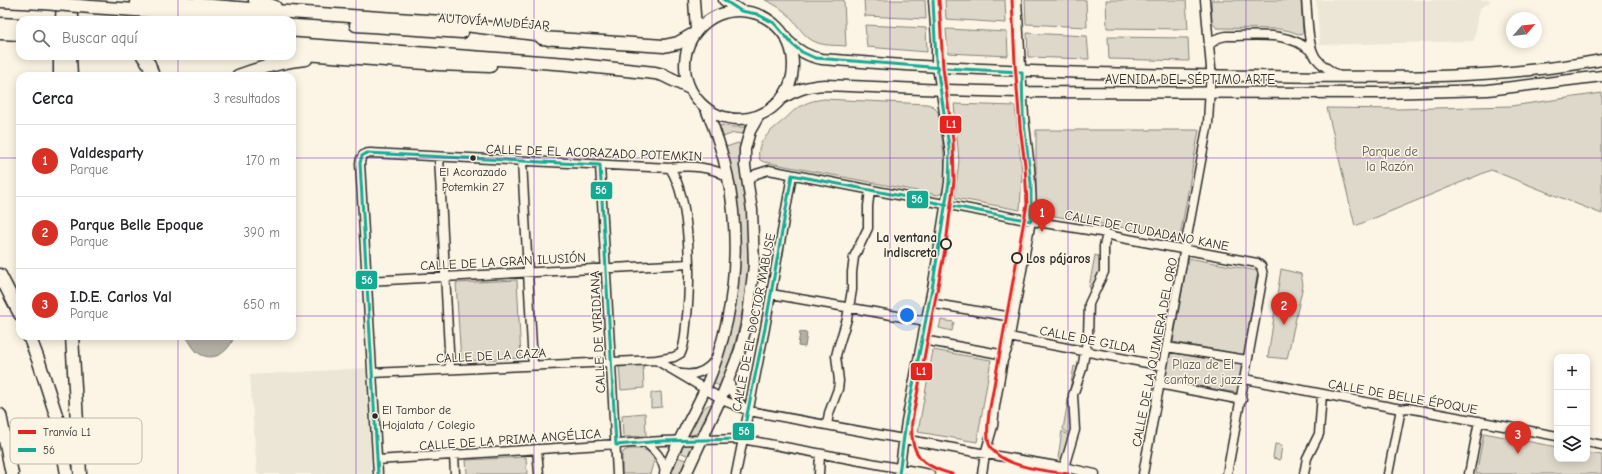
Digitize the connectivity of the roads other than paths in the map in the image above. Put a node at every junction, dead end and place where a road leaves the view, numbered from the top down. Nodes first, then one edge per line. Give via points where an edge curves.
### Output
1 (63, 0) edge
2 (72, 0) edge
3 (136, 0) edge
4 (255, 0) edge
5 (694, 0) edge
6 (724, 0) edge
7 (933, 0) edge
8 (1017, 0) edge
9 (1205, 0) edge
10 (1306, 0) edge
11 (0, 1) edge
12 (741, 11) junction
13 (62, 16) edge
14 (72, 16) edge
15 (255, 16) edge
16 (271, 16) edge
17 (284, 16) edge
18 (296, 18) edge
19 (0, 24) edge
20 (16, 25) edge
21 (0, 33) edge
22 (694, 33) junction
23 (16, 34) edge
24 (787, 40) junction
25 (296, 44) edge
26 (1209, 45) junction
27 (296, 53) edge
28 (1313, 53) junction
29 (358, 58) junction
30 (60, 60) edge
31 (70, 60) edge
32 (146, 60) edge
33 (294, 60) edge
34 (296, 60) edge
35 (1602, 60) edge
36 (583, 66) junction
37 (936, 67) junction
38 (60, 72) edge
39 (71, 72) edge
40 (152, 72) edge
41 (249, 72) edge
42 (1022, 72) junction
43 (1211, 76) junction
44 (1602, 76) edge
45 (1341, 77) junction
46 (688, 87) junction
47 (939, 90) junction
48 (1024, 92) junction
49 (1211, 92) junction
50 (781, 99) junction
51 (706, 109) junction
52 (758, 117) junction
53 (438, 157) junction
54 (522, 161) junction
55 (600, 165) junction
56 (670, 168) junction
57 (792, 175) junction
58 (728, 178) junction
59 (748, 181) junction
60 (870, 190) junction
61 (945, 204) junction
62 (1031, 220) junction
63 (1108, 234) junction
64 (1186, 250) junction
65 (689, 264) junction
66 (605, 268) junction
67 (528, 271) junction
68 (0, 274) edge
69 (445, 277) junction
70 (367, 281) junction
71 (771, 294) junction
72 (929, 303) junction
73 (16, 306) edge
74 (849, 307) junction
75 (1012, 317) junction
76 (926, 321) junction
77 (1009, 337) junction
78 (31, 340) edge
79 (72, 340) edge
80 (77, 340) edge
81 (923, 340) junction
82 (1167, 347) junction
83 (1085, 351) junction
84 (1005, 355) junction
85 (656, 360) junction
86 (716, 360) junction
87 (1247, 360) junction
88 (610, 361) junction
89 (533, 365) junction
90 (1163, 366) junction
91 (450, 369) junction
92 (372, 373) junction
93 (680, 374) junction
94 (729, 379) junction
95 (1245, 379) junction
96 (1159, 384) junction
97 (705, 389) junction
98 (1322, 394) junction
99 (721, 398) junction
100 (1242, 400) junction
101 (1400, 409) junction
102 (747, 410) junction
103 (0, 415) edge
104 (57, 418) edge
105 (77, 418) edge
106 (79, 418) edge
107 (1479, 421) junction
108 (827, 425) junction
109 (1554, 435) edge
110 (742, 439) junction
111 (904, 439) junction
112 (700, 440) junction
113 (678, 441) junction
114 (645, 442) junction
115 (1590, 443) edge
116 (616, 445) junction
117 (1602, 445) edge
118 (537, 449) junction
119 (0, 452) edge
120 (820, 454) junction
121 (985, 454) junction
122 (454, 455) junction
123 (377, 460) junction
124 (65, 464) edge
125 (80, 464) edge
126 (1064, 467) junction
127 (899, 471) edge
128 (665, 473) edge
129 (4, 474) edge
130 (12, 474) edge
131 (67, 474) edge
132 (80, 474) edge
133 (378, 474) edge
134 (455, 474) edge
135 (539, 474) edge
136 (617, 474) edge
137 (686, 474) edge
138 (736, 474) edge
139 (819, 474) edge
140 (930, 474) edge
141 (982, 474) edge
142 (1095, 474) edge
143 (1143, 474) edge
144 (1227, 474) edge
145 (1304, 474) edge
146 (1388, 474) edge
147 (1469, 474) edge

1 - 13 highway
2 - 14 highway
3 - 16 highway
4 - 17 highway
5 - 22 main road
6 - 12 main road
7 - 37 street
8 - 42 street
9 - 26 street, CALLE DE LA QUIMERA DEL ORO
10 - 28 street
11 - 15 highway, bridge
12 - 22 main road via 718,15
12 - 24 main road via 766,18
18 - 22 highway, AUTOVÍA MUDÉJAR via 442,22 535,34 548,39 664,46 678,43
19 - 20 highway
21 - 23 highway
22 - 46 main road via 685,65
24 - 37 main road, AVENIDA DEL SÉPTIMO ARTE via 815,58
24 - 50 main road via 794,59 793,69 789,87
25 - 36 highway
26 - 28 street via 1226,36 1279,36 1299,42
26 - 43 street, CALLE DE LA QUIMERA DEL ORO
27 - 29 highway
28 - 45 street via 1328,69
29 - 34 highway
29 - 36 highway via 541,68
30 - 38 highway
31 - 39 highway
32 - 40 highway
33 - 41 highway
35 - 45 main road, AVENIDA DEL SÉPTIMO ARTE via 1523,71 1398,78
36 - 46 highway via 655,73
37 - 42 main road, AVENIDA DEL SÉPTIMO ARTE
37 - 47 street
42 - 43 main road, AVENIDA DEL SÉPTIMO ARTE
42 - 48 street
43 - 45 main road, AVENIDA DEL SÉPTIMO ARTE
43 - 49 street, CALLE DE LA QUIMERA DEL ORO
44 - 49 main road, AVENIDA DEL SÉPTIMO ARTE via 1488,90 1382,93
46 - 51 main road
47 - 48 main road, AVENIDA DEL SÉPTIMO ARTE
47 - 50 main road, AVENIDA DEL SÉPTIMO ARTE via 825,85 800,89
47 - 61 street via 950,154
48 - 49 main road, AVENIDA DEL SÉPTIMO ARTE
48 - 62 street via 1024,117 1031,174
49 - 64 street, CALLE DE LA QUIMERA DEL ORO via 1208,128
50 - 52 main road
51 - 52 main road via 728,119 746,120
51 - 58 main road via 721,146
52 - 59 main road via 750,131 745,150
53 - 54 street, CALLE DE EL ACORAZADO POTEMKIN
53 - 69 street
53 - 70 street, CALLE DE EL ACORAZADO POTEMKIN via 370,152 362,156 360,163
54 - 55 street, CALLE DE EL ACORAZADO POTEMKIN
54 - 67 street
55 - 56 street, CALLE DE EL ACORAZADO POTEMKIN
55 - 66 street, CALLE DE VIRIDIANA
56 - 58 street, CALLE DE EL ACORAZADO POTEMKIN via 712,169
56 - 65 street via 675,176 682,204 688,238
57 - 59 street, CALLE DE CIUDADANO KANE via 766,170
57 - 60 street, CALLE DE CIUDADANO KANE
57 - 71 street, CALLE DE EL DOCTOR MABUSE
58 - 86 main road via 734,213 734,260 726,323
59 - 94 main road via 754,265 746,323 740,350
60 - 61 street, CALLE DE CIUDADANO KANE
60 - 74 street via 868,228 854,257
61 - 62 street, CALLE DE CIUDADANO KANE
61 - 72 street via 942,236
62 - 63 street, CALLE DE CIUDADANO KANE
62 - 75 street
63 - 64 street, CALLE DE CIUDADANO KANE
63 - 83 street via 1104,246 1104,272 1089,304
64 - 82 street, CALLE DE LA QUIMERA DEL ORO
64 - 87 street, CALLE DE CIUDADANO KANE via 1253,262 1261,266 1263,275
65 - 66 street, CALLE DE LA GRAN ILUSIÓN
65 - 85 street via 688,310 683,349 674,357
66 - 67 street, CALLE DE LA GRAN ILUSIÓN
66 - 88 street, CALLE DE VIRIDIANA
67 - 69 street, CALLE DE LA GRAN ILUSIÓN
67 - 89 street
68 - 73 highway
69 - 70 street, CALLE DE LA GRAN ILUSIÓN
69 - 91 street
70 - 92 street
71 - 74 street
71 - 102 street, CALLE DE EL DOCTOR MABUSE
72 - 75 street
72 - 76 street
74 - 76 street
74 - 108 street via 836,356 838,389
75 - 77 street
76 - 81 street
77 - 83 street, CALLE DE GILDA
77 - 84 street
78 - 104 highway
79 - 105 highway
80 - 106 highway
81 - 84 street
81 - 111 street
82 - 87 street
82 - 90 street, CALLE DE LA QUIMERA DEL ORO
83 - 90 street, CALLE DE GILDA
83 - 126 street via 1073,394 1074,430
84 - 121 street via 993,426
85 - 88 street
85 - 93 street
86 - 93 street via 703,371
86 - 97 main road
87 - 95 street
88 - 89 street, CALLE DE LA CAZA
88 - 116 street, CALLE DE VIRIDIANA
89 - 91 street, CALLE DE LA CAZA
90 - 96 street, CALLE DE LA QUIMERA DEL ORO
91 - 92 street, CALLE DE LA CAZA
92 - 123 street
93 - 97 street
94 - 99 main road
94 - 102 street via 732,392
95 - 98 street, CALLE DE BELLE ÉPOQUE
95 - 100 street
96 - 100 street
96 - 143 street, CALLE DE LA QUIMERA DEL ORO
97 - 99 street
97 - 113 main road
98 - 101 street, CALLE DE BELLE ÉPOQUE
98 - 145 street via 1319,434 1307,458
99 - 102 street
99 - 112 main road
100 - 144 street
101 - 107 street, CALLE DE BELLE ÉPOQUE via 1408,408
101 - 146 street
102 - 108 street
102 - 110 street, CALLE DE EL DOCTOR MABUSE
103 - 130 highway
107 - 109 street, CALLE DE BELLE ÉPOQUE
107 - 147 street
108 - 111 street
110 - 112 street, CALLE DE LA PRIMA ANGÉLICA
110 - 120 street, CALLE DE LA PRIMA ANGÉLICA
110 - 138 street, CALLE DE EL DOCTOR MABUSE
111 - 121 street
111 - 127 street
112 - 113 street, CALLE DE LA PRIMA ANGÉLICA
112 - 137 main road
113 - 114 street, CALLE DE LA PRIMA ANGÉLICA
113 - 128 main road
114 - 116 street, CALLE DE LA PRIMA ANGÉLICA
114 - 128 street via 658,453
115 - 117 street
116 - 118 street, CALLE DE LA PRIMA ANGÉLICA
116 - 136 street, CALLE DE VIRIDIANA
118 - 122 street, CALLE DE LA PRIMA ANGÉLICA
118 - 135 street
119 - 129 highway
120 - 127 street, CALLE DE LA PRIMA ANGÉLICA
120 - 139 street
121 - 126 street
121 - 141 street
122 - 123 street, CALLE DE LA PRIMA ANGÉLICA
122 - 134 street
123 - 133 street
124 - 131 highway
125 - 132 highway
126 - 142 street
127 - 140 street, CALLE DE LA PRIMA ANGÉLICA

